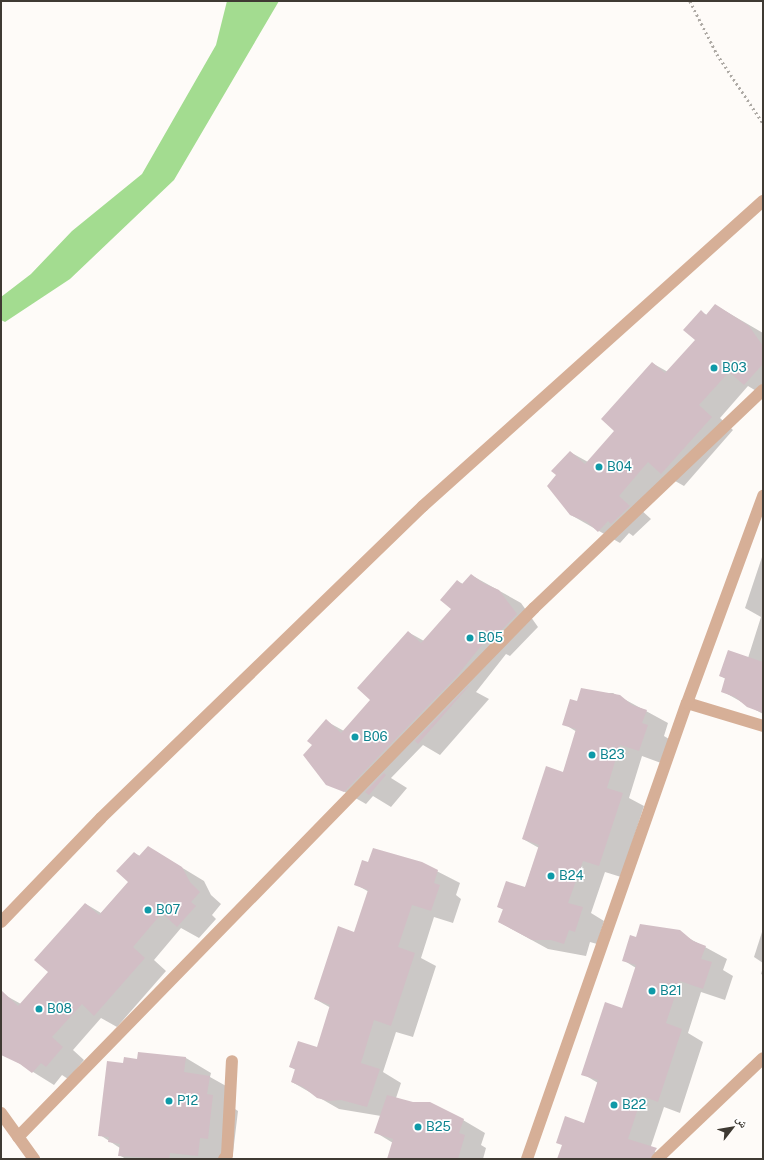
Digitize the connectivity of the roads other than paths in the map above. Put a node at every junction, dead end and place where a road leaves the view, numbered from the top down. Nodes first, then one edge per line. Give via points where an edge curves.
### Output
1 (763, 201) edge
2 (763, 390) edge
3 (763, 496) edge
4 (687, 703) junction
5 (763, 726) edge
6 (1, 922) edge
7 (763, 1058) edge
8 (232, 1061) dead end
9 (1, 1113) edge
10 (18, 1137) junction
11 (34, 1159) edge
12 (224, 1159) edge
13 (527, 1159) edge
14 (657, 1159) edge

1 - 6 street via 423,506 101,818
2 - 10 street via 534,608
3 - 4 street
4 - 5 street
4 - 13 street
7 - 14 street
8 - 12 street via 227,1155
9 - 10 street
10 - 11 street

